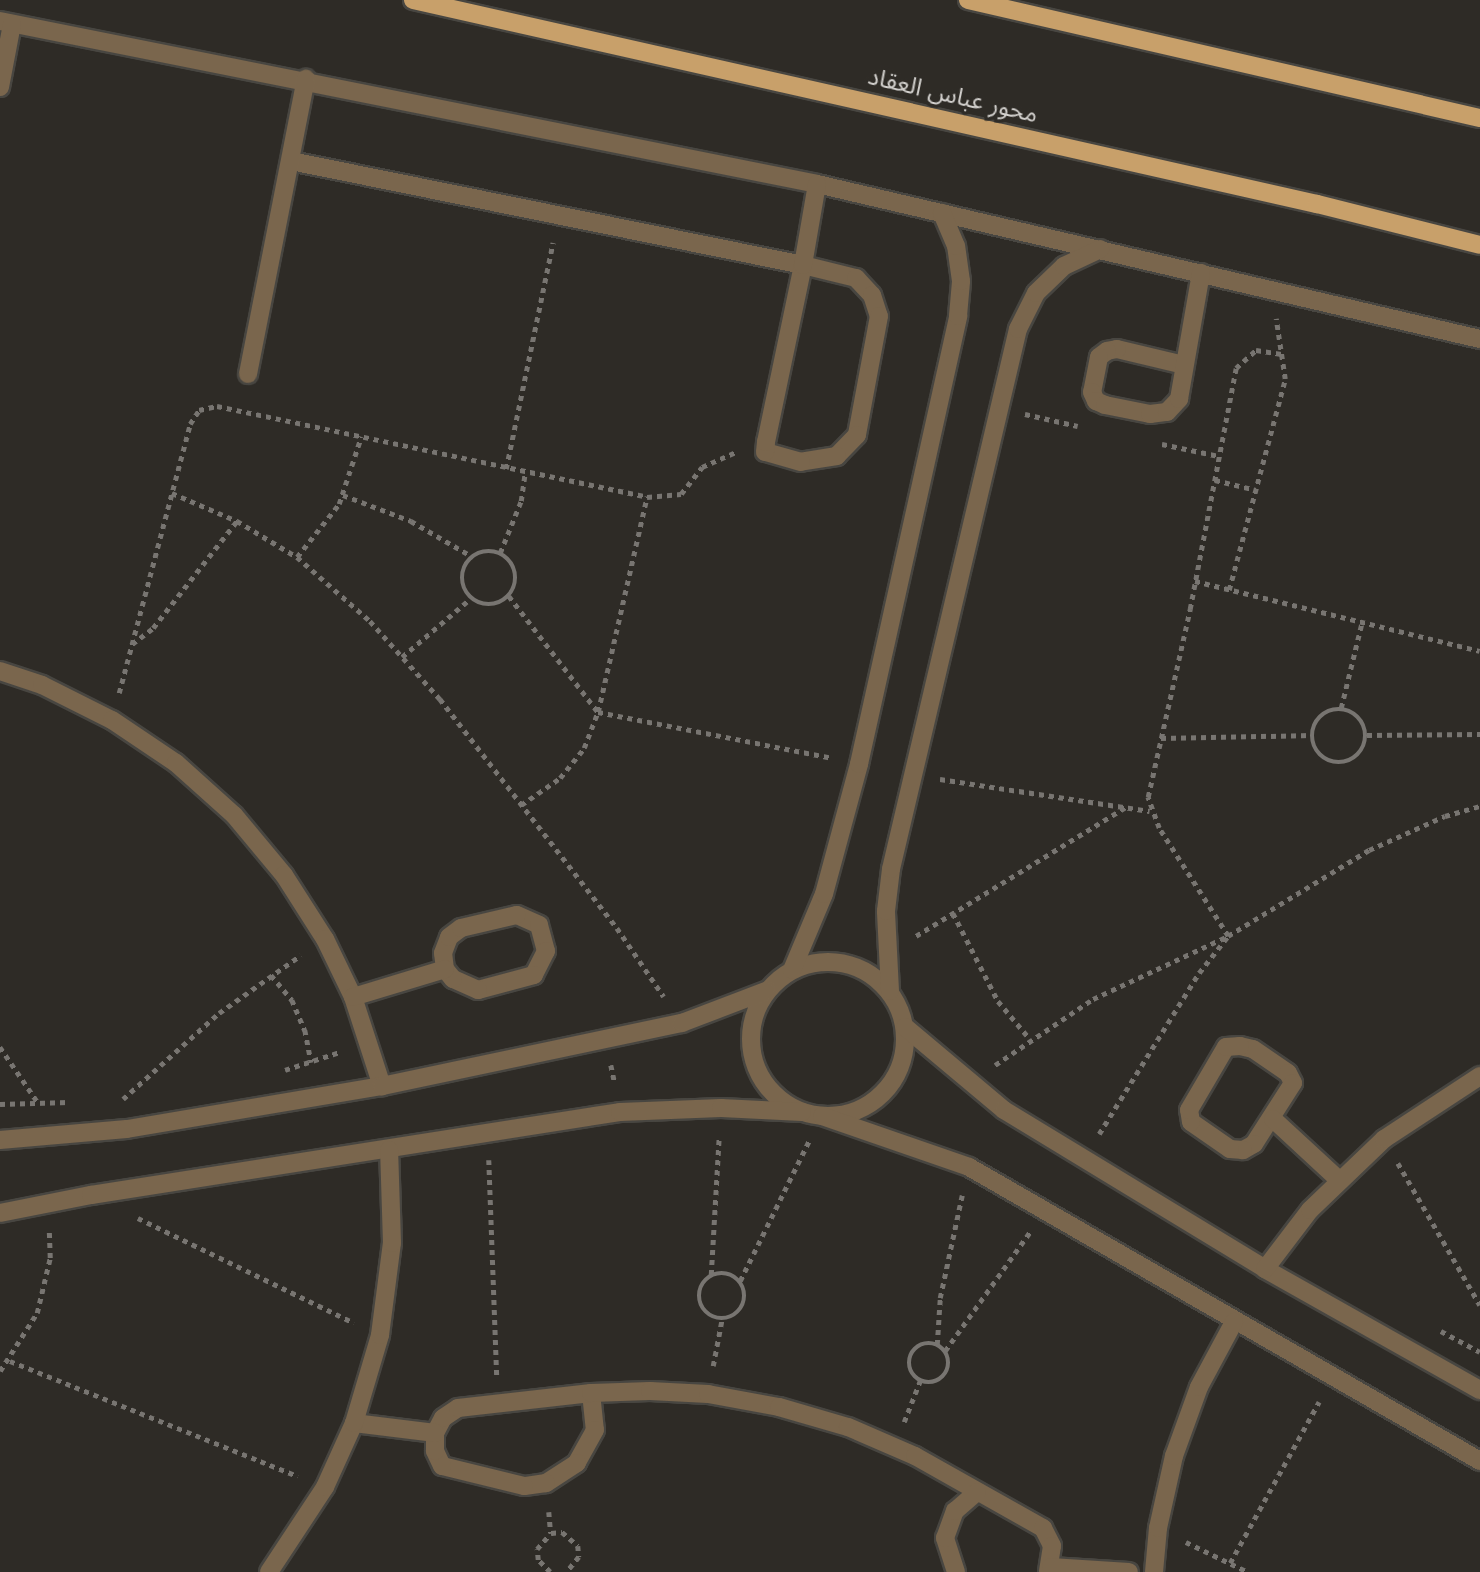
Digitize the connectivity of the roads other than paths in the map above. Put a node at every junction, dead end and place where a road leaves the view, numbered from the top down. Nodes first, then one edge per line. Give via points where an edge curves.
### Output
1 (413, 0) edge
2 (968, 0) edge
3 (6, 22) edge
4 (306, 79) junction
5 (0, 87) edge
6 (1480, 118) edge
7 (290, 160) junction
8 (817, 184) junction
9 (942, 213) junction
10 (1480, 245) edge
11 (1100, 249) junction
12 (803, 265) junction
13 (1201, 273) junction
14 (1480, 339) edge
15 (1184, 365) junction
16 (248, 374) dead end
17 (0, 670) edge
18 (445, 969) junction
19 (792, 970) junction
20 (766, 991) junction
21 (890, 991) junction
22 (353, 997) junction
23 (905, 1027) junction
24 (1480, 1076) edge
25 (382, 1086) junction
26 (802, 1112) junction
27 (822, 1116) junction
28 (1273, 1119) junction
29 (0, 1140) edge
30 (389, 1150) junction
31 (1339, 1180) junction
32 (0, 1213) edge
33 (1265, 1269) junction
34 (1234, 1322) junction
35 (1480, 1390) edge
36 (591, 1393) junction
37 (354, 1423) junction
38 (435, 1433) junction
39 (1480, 1461) edge
40 (977, 1492) junction
41 (1050, 1569) edge
42 (269, 1572) edge
43 (956, 1572) edge
44 (1129, 1572) edge
45 (1154, 1572) edge

1 - 10 main road, محور عباس العقاد
2 - 6 main road
3 - 4 street
3 - 5 street
4 - 7 street
4 - 8 street
7 - 12 street
7 - 16 street
8 - 9 street
8 - 12 street
9 - 11 street
9 - 19 street via 956,246 961,281 958,316 859,764 824,894
11 - 13 street
11 - 21 street via 1064,266 1045,284 1018,329 891,869 886,954
12 - 12 street via 856,278 872,295 879,316 857,435 836,456 823,461 801,462 765,452
13 - 14 street
13 - 15 street
15 - 15 street via 1179,399 1167,412 1150,415 1105,405 1096,401 1092,392 1099,357 1107,351 1117,349
17 - 22 street via 112,720 176,763 234,815 284,875 325,939
18 - 18 street via 465,987 478,990 534,975 546,951 539,925 517,915 461,928 449,937 443,953
18 - 22 street
19 - 20 street
19 - 21 street via 813,962 855,966
20 - 25 street via 682,1023
20 - 26 street via 749,1036 753,1060 764,1083 781,1101
21 - 23 street
22 - 25 street
23 - 27 street via 901,1066 878,1098 861,1109
23 - 33 street via 969,1084
24 - 31 street via 1384,1139
25 - 29 street via 127,1129
26 - 27 street
26 - 30 street via 721,1108 620,1112
27 - 34 street via 969,1167
28 - 28 street via 1254,1144 1243,1150 1230,1149 1191,1122 1192,1099 1226,1048 1253,1049 1288,1073 1293,1083
28 - 31 street
30 - 32 street
30 - 37 street via 392,1243 380,1335
31 - 33 street
33 - 35 street
34 - 39 street
34 - 45 street via 1199,1387 1174,1456 1158,1528
36 - 38 street via 458,1408 443,1418
36 - 38 street via 594,1430 589,1441 578,1463 546,1483 524,1486 442,1466 435,1451
36 - 40 street via 708,1394 779,1407 848,1427
37 - 38 street
37 - 42 street via 325,1487
40 - 41 street via 1043,1528 1052,1546
40 - 43 street via 955,1511 945,1538
41 - 44 street

